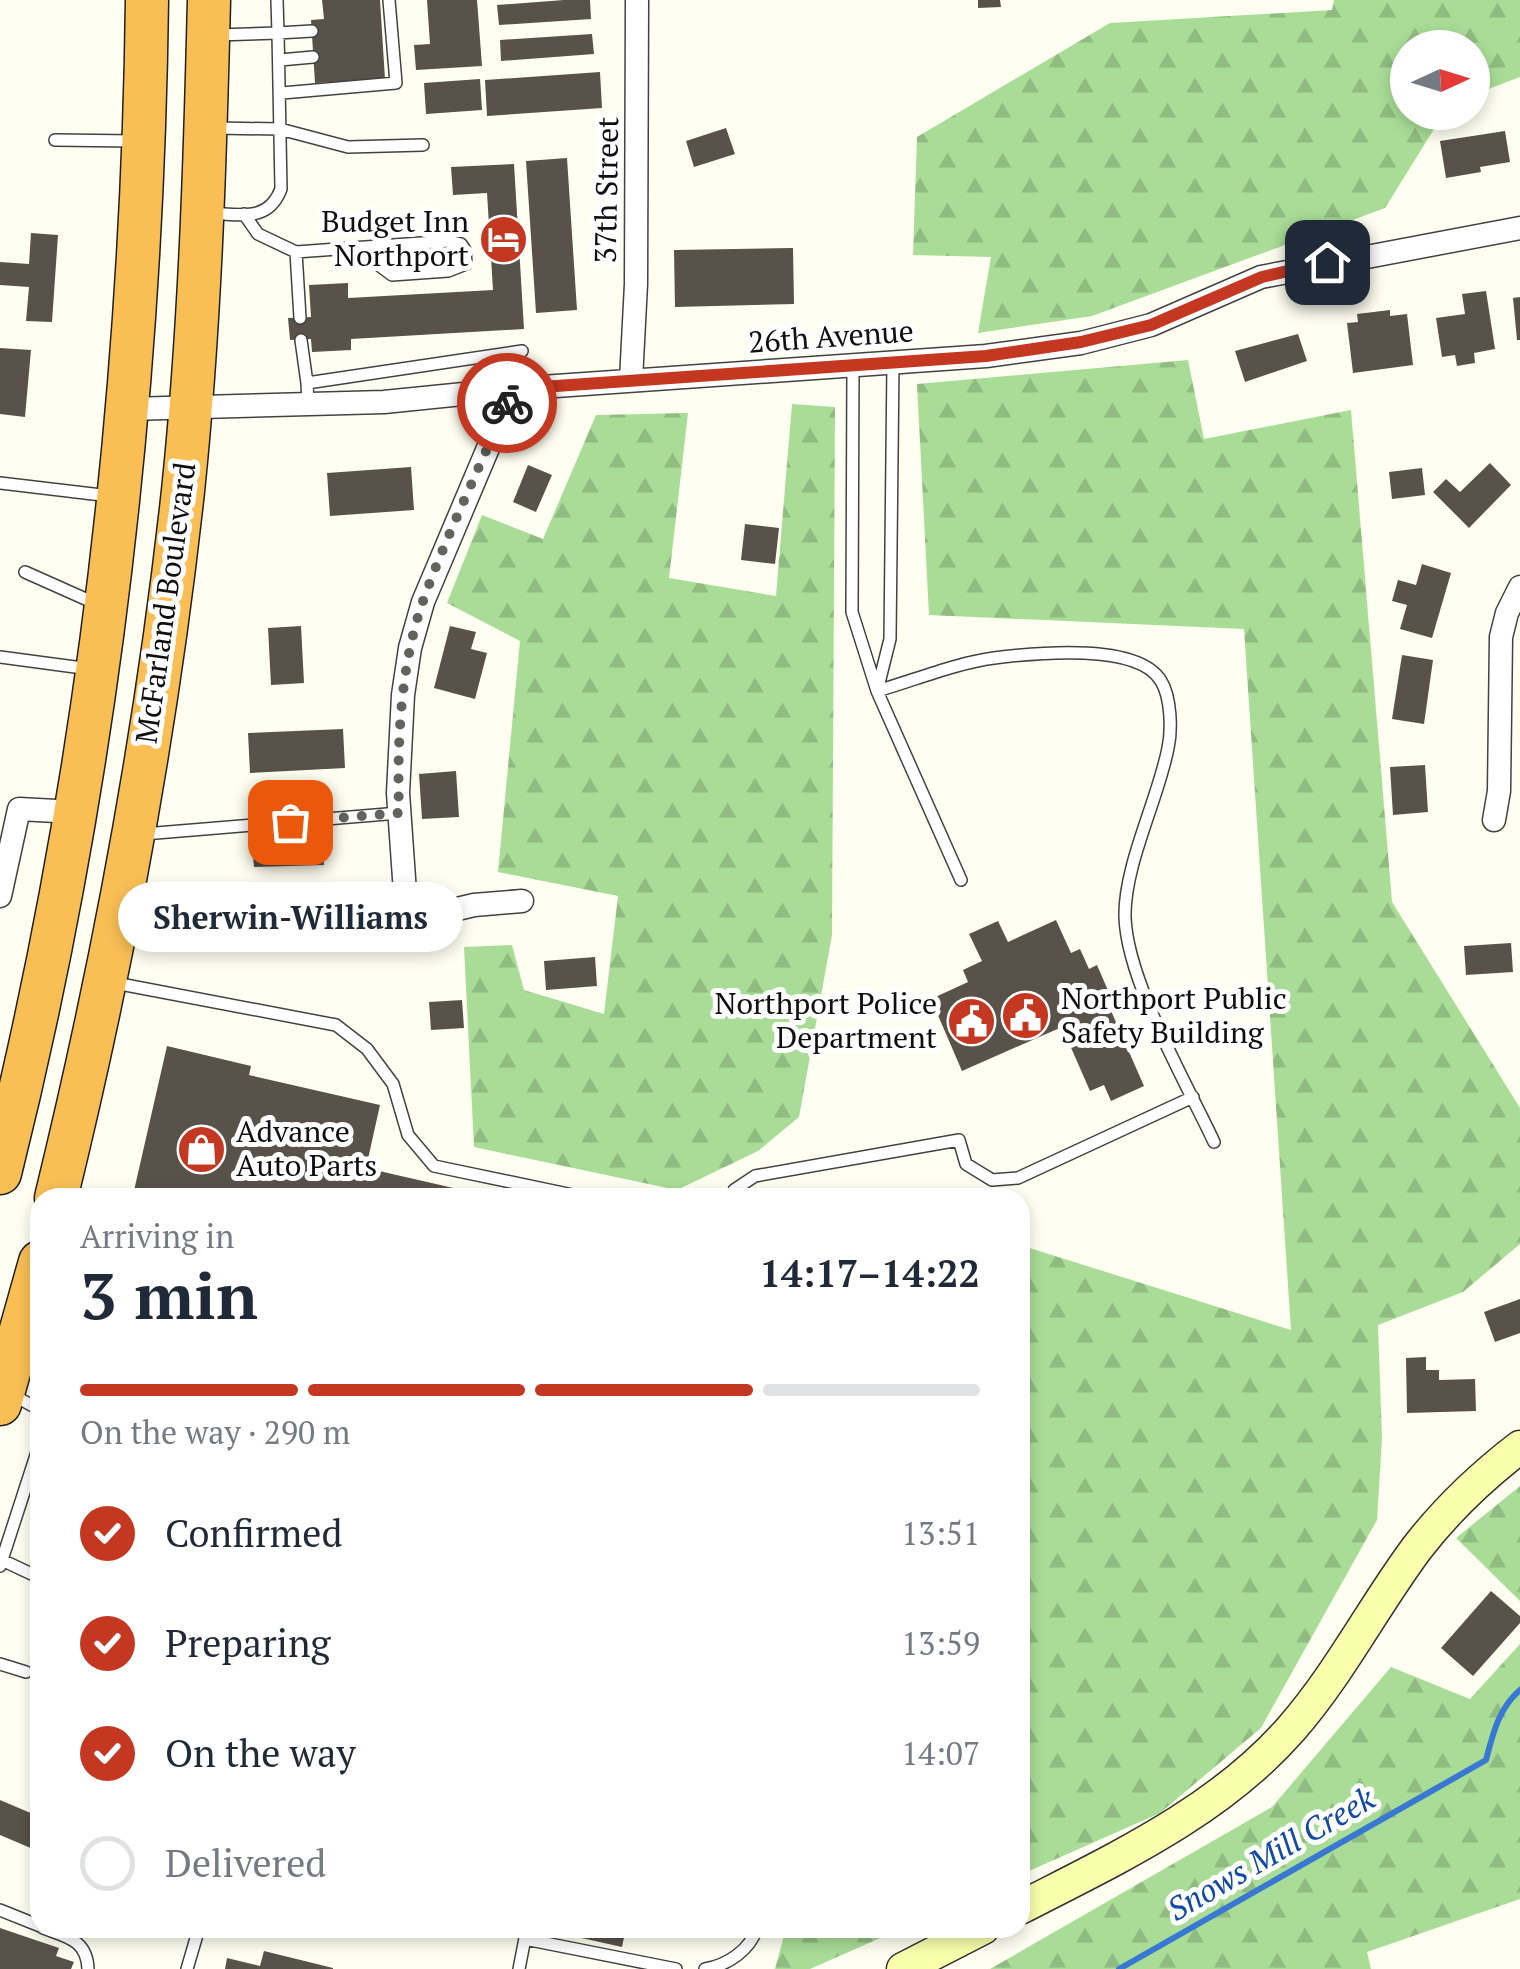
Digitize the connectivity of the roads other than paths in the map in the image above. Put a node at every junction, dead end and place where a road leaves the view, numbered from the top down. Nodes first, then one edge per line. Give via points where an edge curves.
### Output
1 (147, 0) edge
2 (277, 0) edge
3 (389, 0) edge
4 (637, 0) edge
5 (208, 18) edge
6 (312, 30) dead end
7 (278, 34) junction
8 (313, 57) dead end
9 (280, 60) junction
10 (282, 93) junction
11 (205, 128) junction
12 (280, 129) junction
13 (55, 140) dead end
14 (144, 141) junction
15 (423, 145) dead end
16 (223, 213) junction
17 (1520, 228) edge
18 (356, 248) junction
19 (296, 252) junction
20 (300, 318) dead end
21 (301, 340) dead end
22 (522, 350) dead end
23 (894, 362) junction
24 (853, 366) junction
25 (632, 380) junction
26 (513, 389) junction
27 (308, 394) junction
28 (190, 408) junction
29 (129, 410) junction
30 (0, 483) edge
31 (119, 497) junction
32 (25, 572) dead end
33 (1520, 587) edge
34 (106, 608) junction
35 (0, 656) edge
36 (97, 670) junction
37 (878, 691) junction
38 (10, 808) edge
39 (75, 812) junction
40 (399, 813) junction
41 (1494, 820) dead end
42 (132, 836) junction
43 (961, 880) dead end
44 (0, 896) edge
45 (522, 901) dead end
46 (106, 981) junction
47 (24, 1074) junction
48 (1193, 1097) junction
49 (1214, 1142) dead end
50 (0, 1173) edge
51 (58, 1188) edge
52 (539, 1188) edge
53 (737, 1188) edge
54 (30, 1199) edge
55 (30, 1318) edge
56 (15, 1401) edge
57 (1520, 1448) edge
58 (30, 1474) edge
59 (1, 1563) edge
60 (30, 1574) edge
61 (0, 1664) edge
62 (26, 1672) dead end
63 (1030, 1903) edge
64 (0, 1910) edge
65 (30, 1922) edge
66 (70, 1938) edge
67 (196, 1938) edge
68 (525, 1938) edge
69 (547, 1938) edge
70 (754, 1938) edge
71 (963, 1938) edge
72 (88, 1969) edge
73 (188, 1969) edge
74 (519, 1969) edge
75 (676, 1969) edge
76 (706, 1969) edge
77 (903, 1969) edge

1 - 14 highway, McFarland Boulevard
2 - 7 lane
3 - 10 lane via 388,50 396,83
4 - 25 street, 37th Street
5 - 7 lane
5 - 11 highway, McFarland Boulevard
6 - 7 lane
7 - 9 lane
8 - 9 lane
9 - 10 lane
10 - 12 lane
11 - 12 lane
11 - 16 highway, McFarland Boulevard
12 - 15 lane via 348,147
12 - 16 lane via 275,204 262,213
13 - 14 lane
14 - 29 highway, McFarland Boulevard
16 - 19 lane
16 - 28 highway, McFarland Boulevard
17 - 23 street, 26th Avenue via 1262,277 1104,338
18 - 18 lane via 449,241 465,250 466,264 392,274
18 - 19 lane
19 - 20 lane
21 - 27 lane
22 - 27 lane
23 - 24 street, 26th Avenue
23 - 37 lane via 890,640
24 - 25 street, 26th Avenue
24 - 37 lane via 852,612
25 - 26 street, 26th Avenue
26 - 27 street, 26th Avenue via 384,402
26 - 40 street via 410,648
27 - 28 street, 26th Avenue
28 - 29 street, 26th Avenue
28 - 42 highway, McFarland Boulevard via 160,672
29 - 31 highway, McFarland Boulevard
30 - 31 lane
31 - 34 highway, McFarland Boulevard
32 - 34 lane
33 - 41 street via 1501,637
34 - 36 highway, McFarland Boulevard
35 - 36 lane
36 - 39 highway, McFarland Boulevard
37 - 43 lane
37 - 48 lane via 992,658 1098,654 1136,660 1161,680 1169,746 1125,918 1133,967
38 - 39 street
38 - 44 street
39 - 47 highway, McFarland Boulevard
40 - 42 lane
40 - 45 street via 407,921
42 - 46 highway, McFarland Boulevard
46 - 51 highway, McFarland Boulevard
46 - 52 lane via 336,1025 367,1049 393,1084 408,1135 434,1166
47 - 50 highway, McFarland Boulevard
47 - 54 highway via 35,1140
48 - 49 lane
48 - 53 lane via 1018,1178 992,1180 966,1164 959,1140 754,1176
55 - 56 highway
57 - 63 street via 1447,1511 1337,1671 1258,1764 1160,1834
58 - 59 lane
59 - 60 lane
61 - 62 lane
64 - 65 lane
66 - 72 lane via 88,1955
67 - 73 lane
68 - 74 lane
69 - 75 lane
70 - 76 lane via 722,1966
71 - 77 street

